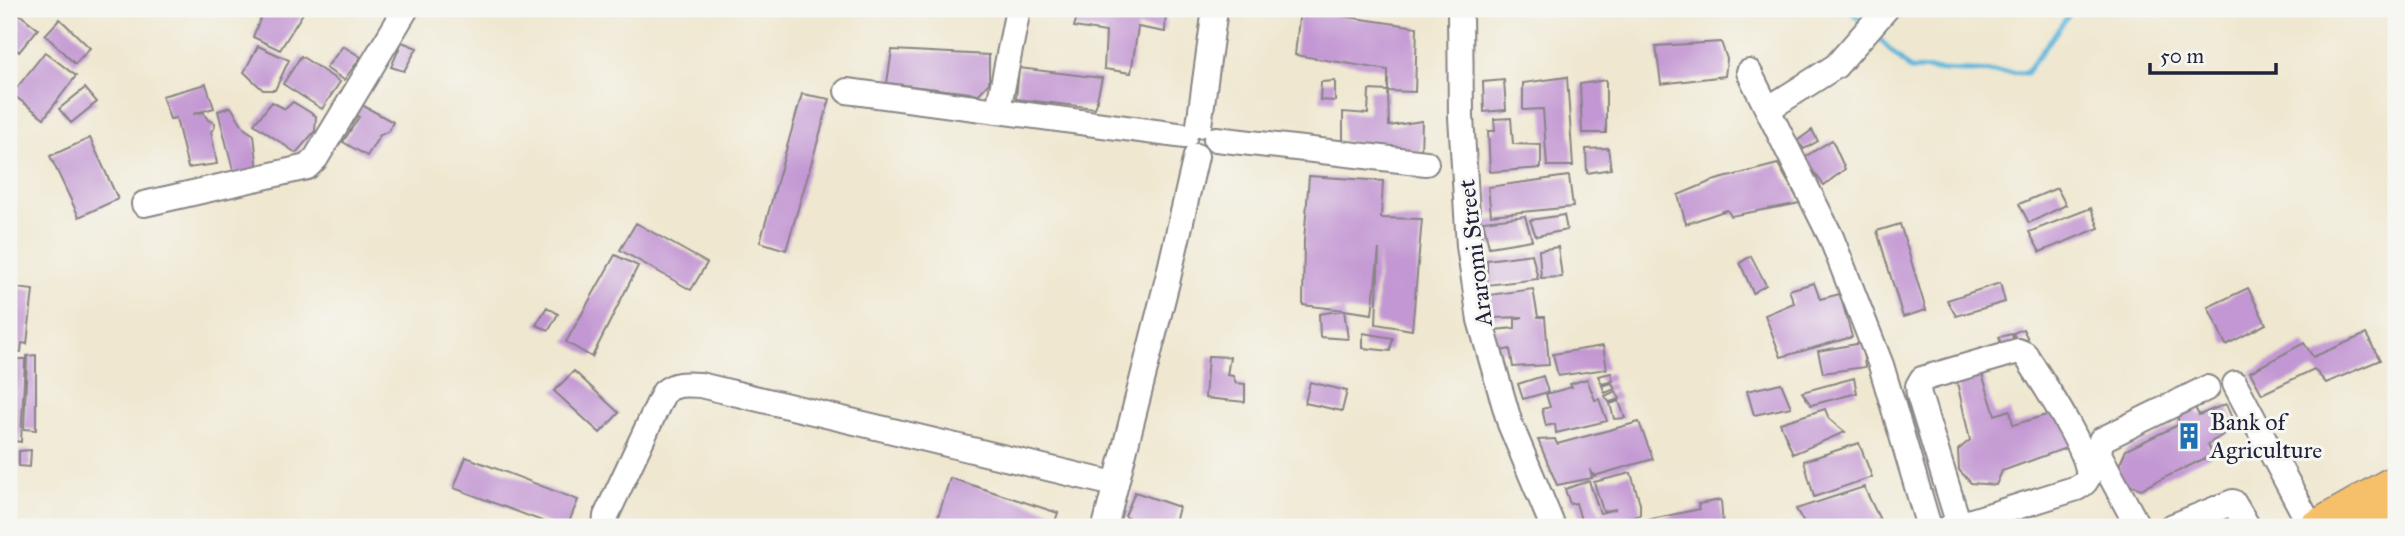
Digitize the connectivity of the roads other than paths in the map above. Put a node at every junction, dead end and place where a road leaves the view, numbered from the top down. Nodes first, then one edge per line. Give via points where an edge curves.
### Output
1 (406, 9) edge
2 (1018, 9) edge
3 (1215, 9) edge
4 (1460, 9) edge
5 (1886, 9) edge
6 (1749, 72) dead end
7 (846, 91) dead end
8 (1768, 109) junction
9 (998, 110) junction
10 (1199, 139) junction
11 (1426, 163) dead end
12 (144, 204) dead end
13 (2235, 384) dead end
14 (2207, 388) dead end
15 (2396, 481) edge
16 (1114, 484) junction
17 (2396, 514) edge
18 (2008, 519) edge
19 (1955, 526) edge
20 (605, 527) edge
21 (1105, 527) edge
22 (1553, 527) edge
23 (1928, 527) edge
24 (2138, 527) edge
25 (2171, 527) edge
26 (2248, 527) edge
27 (2313, 527) edge
28 (2371, 527) edge

1 - 12 street via 307,167
2 - 9 street
3 - 10 street
4 - 22 street, Araromi Street via 1469,246 1480,320 1510,425
5 - 8 street via 1836,66
6 - 8 street
7 - 9 street
8 - 23 street via 1830,237 1876,352
9 - 10 street
10 - 11 street
10 - 16 street
13 - 27 street
14 - 24 street via 2101,440 2099,454
15 - 27 main road
16 - 20 street via 681,383 664,393 606,516
16 - 21 street
17 - 28 main road
18 - 19 street
18 - 19 street via 2077,488 2088,476 2064,419 2025,354 2018,351 1922,379 1918,386
25 - 26 street via 2233,502

